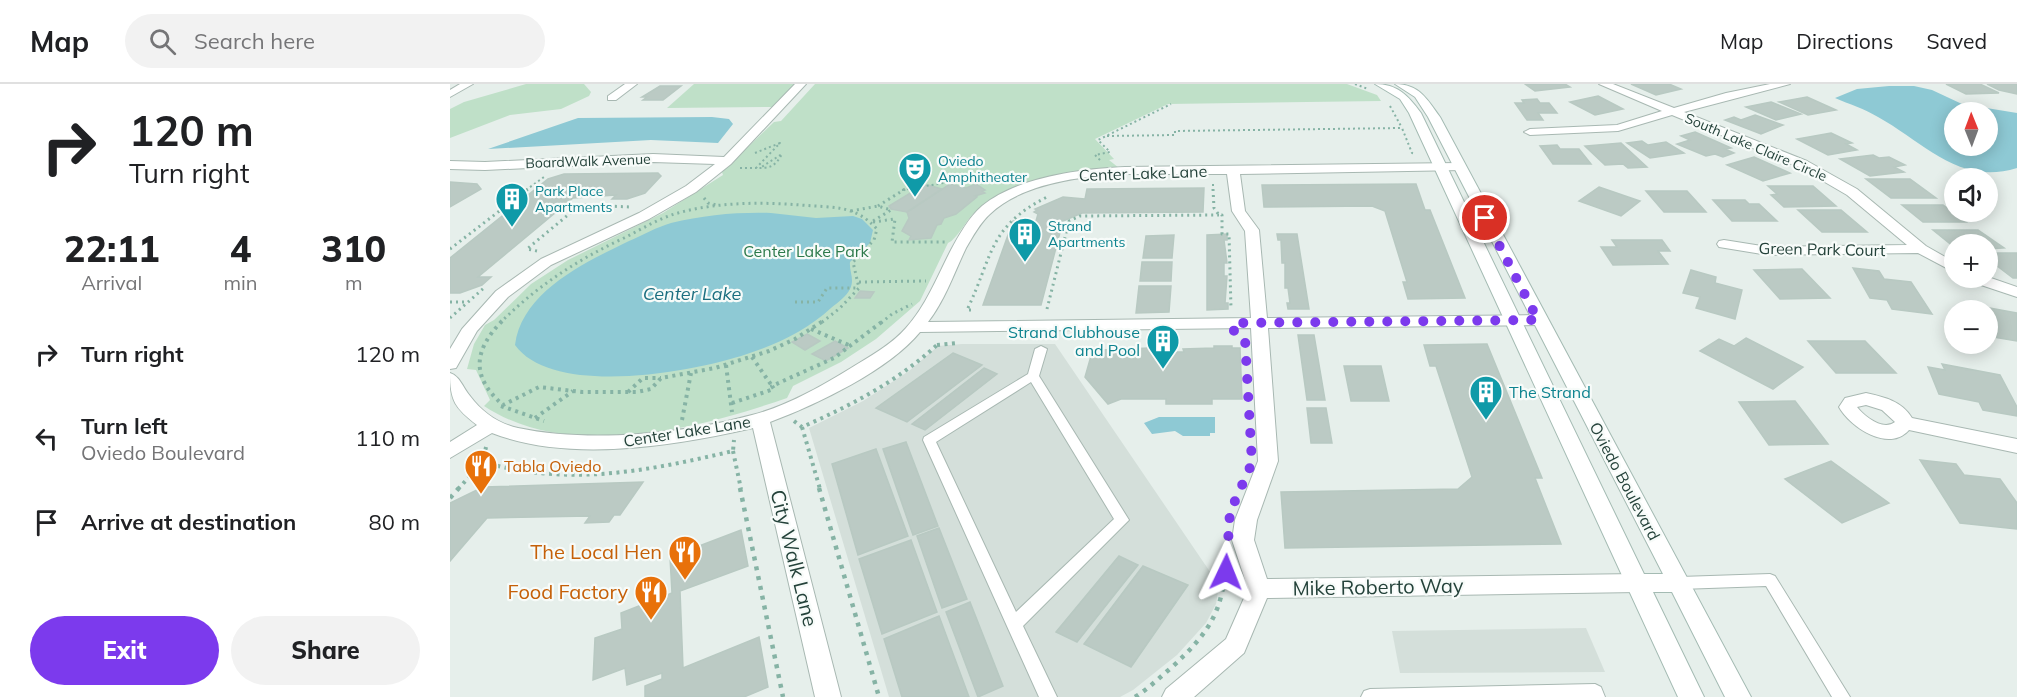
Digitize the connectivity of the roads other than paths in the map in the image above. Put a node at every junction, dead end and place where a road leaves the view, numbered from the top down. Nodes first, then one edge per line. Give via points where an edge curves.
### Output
1 (468, 84) edge
2 (632, 84) edge
3 (801, 84) edge
4 (1380, 84) edge
5 (1400, 84) edge
6 (1604, 84) edge
7 (1785, 84) edge
8 (450, 94) edge
9 (612, 98) dead end
10 (1674, 111) junction
11 (1530, 132) dead end
12 (734, 164) junction
13 (450, 165) edge
14 (1450, 167) junction
15 (1233, 177) junction
16 (1724, 244) dead end
17 (1921, 249) junction
18 (1944, 262) edge
19 (1998, 286) edge
20 (2017, 292) edge
21 (1514, 320) junction
22 (1538, 320) junction
23 (1259, 323) junction
24 (915, 327) junction
25 (1041, 349) dead end
26 (450, 364) edge
27 (1033, 376) junction
28 (450, 379) edge
29 (760, 419) junction
30 (1905, 423) dead end
31 (489, 434) junction
32 (2017, 446) edge
33 (450, 451) edge
34 (1638, 583) junction
35 (1680, 583) junction
36 (1259, 589) junction
37 (1014, 624) junction
38 (828, 697) edge
39 (1048, 697) edge
40 (1175, 697) edge
41 (1370, 697) edge
42 (1596, 697) edge
43 (1691, 697) edge
44 (1738, 697) edge
45 (1841, 697) edge

1 - 8 street
2 - 9 street
3 - 12 street
4 - 14 street, Oviedo Boulevard via 1404,97
5 - 14 street, Oviedo Boulevard via 1419,94 1434,117
6 - 10 street, South Lake Claire Circle
7 - 10 street
10 - 11 street via 1618,128
10 - 17 street, South Lake Claire Circle via 1828,177
12 - 13 street, BoardWalk Avenue via 653,158
12 - 26 street via 644,216 546,262 511,288 470,329
14 - 15 street, Center Lake Lane
14 - 21 street, Oviedo Boulevard
14 - 22 street, Oviedo Boulevard
15 - 23 street via 1238,212 1252,230
15 - 24 street, Center Lake Lane via 1111,172 1070,176 1014,193 979,216 940,291
16 - 17 street, Green Park Court via 1768,251
17 - 18 street, South Lake Claire Circle
19 - 20 street
21 - 22 street
21 - 23 street
21 - 34 street, Oviedo Boulevard
22 - 35 street, Oviedo Boulevard
23 - 24 street
23 - 36 street via 1268,461 1246,520 1243,540
24 - 29 street, Center Lake Lane via 865,368
25 - 27 lane
27 - 37 lane via 1122,520
27 - 37 lane via 929,440
28 - 31 street, Center Lake Lane via 458,397
29 - 31 street, Center Lake Lane via 689,434 617,443
29 - 38 street, City Walk Lane
30 - 32 street
31 - 33 street
34 - 35 street, Mike Roberto Way
34 - 36 street, Mike Roberto Way
34 - 43 street, Oviedo Boulevard
35 - 44 street, Oviedo Boulevard
35 - 45 lane via 1770,580
36 - 40 street via 1235,646
37 - 39 lane
41 - 42 lane via 1594,692

